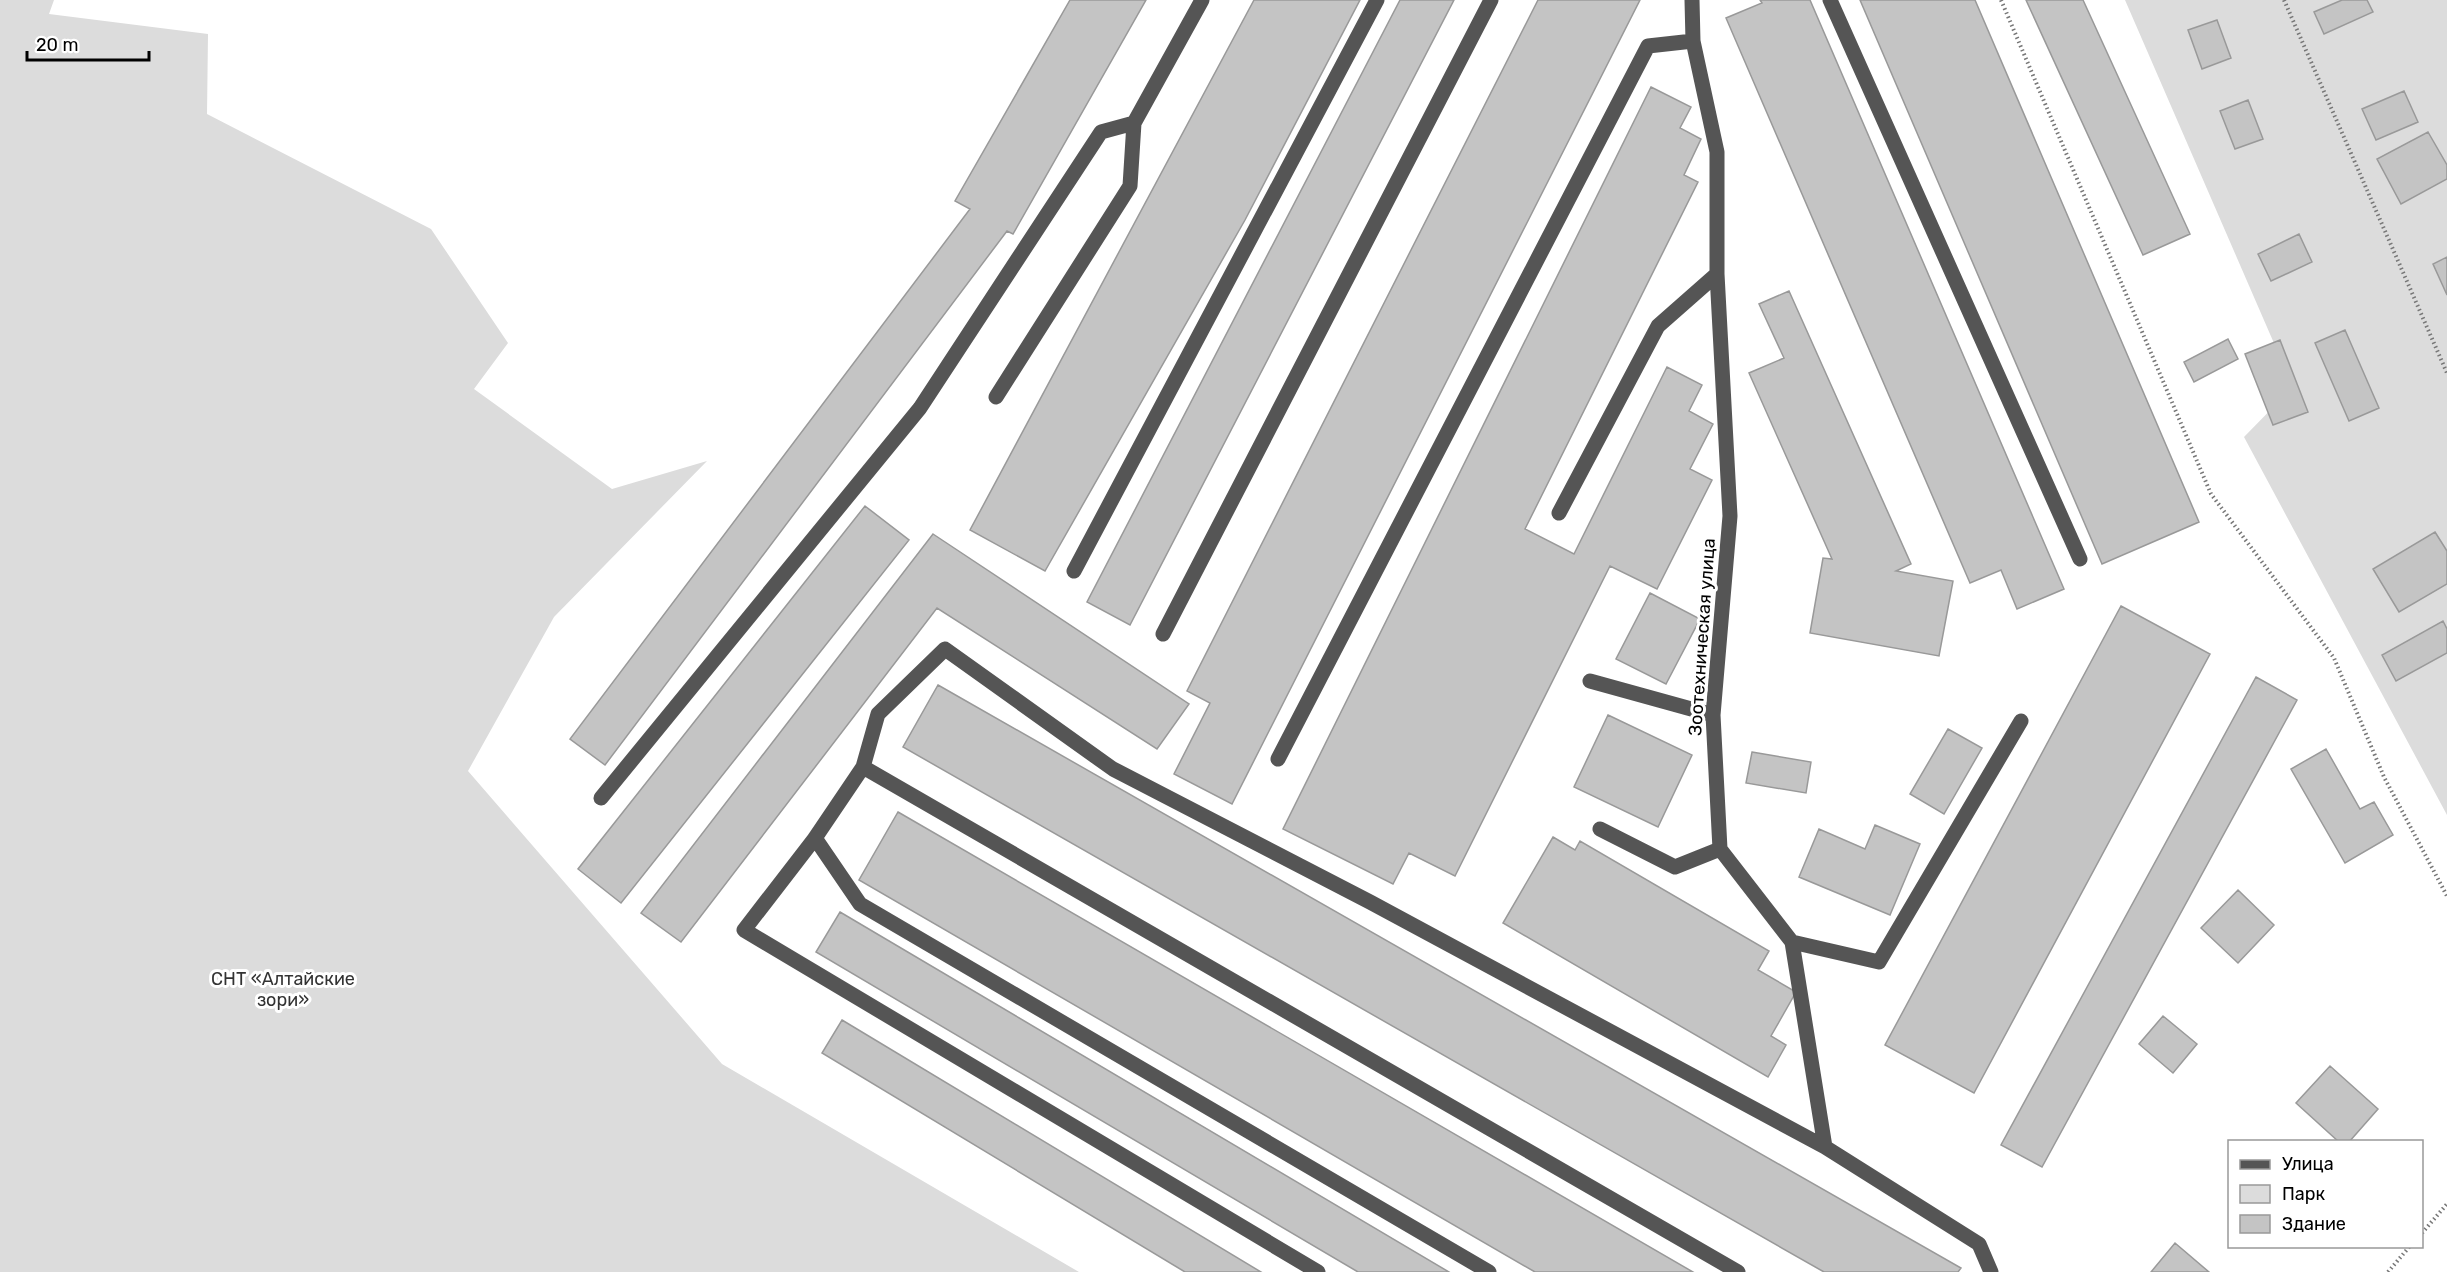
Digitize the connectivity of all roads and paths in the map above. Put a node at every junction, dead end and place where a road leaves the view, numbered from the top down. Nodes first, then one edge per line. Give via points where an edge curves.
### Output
1 (1202, 0) edge
2 (1377, 0) edge
3 (1491, 0) edge
4 (1692, 0) edge
5 (1830, 0) edge
6 (2001, 0) edge
7 (2284, 0) edge
8 (1693, 41) junction
9 (1134, 123) junction
10 (1717, 274) junction
11 (2447, 374) edge
12 (996, 396) dead end
13 (1559, 513) dead end
14 (2080, 559) dead end
15 (1074, 571) dead end
16 (1163, 634) dead end
17 (1590, 681) dead end
18 (1713, 715) junction
19 (2021, 721) dead end
20 (1278, 759) dead end
21 (863, 767) junction
22 (601, 798) dead end
23 (1600, 829) dead end
24 (815, 838) junction
25 (1720, 849) junction
26 (2447, 896) edge
27 (1792, 942) junction
28 (1825, 1146) junction
29 (2447, 1204) edge
30 (2423, 1231) edge
31 (2408, 1248) edge
32 (1318, 1272) edge
33 (1489, 1272) edge
34 (1738, 1272) edge
35 (1991, 1272) edge
36 (2388, 1272) edge

1 - 9 street
2 - 15 street
3 - 16 street
4 - 8 street, Зоотехническая улица
5 - 14 street
6 - 26 path via 2211,494 2334,658 2384,777
7 - 11 path
8 - 10 street, Зоотехническая улица via 1717,152
8 - 20 street via 1648,46
9 - 12 street via 1130,186
9 - 22 street via 1101,132 920,408
10 - 13 street via 1658,326
10 - 18 street, Зоотехническая улица via 1730,516
17 - 18 street
18 - 25 street, Зоотехническая улица
19 - 27 street via 1879,962
21 - 24 street
21 - 28 street via 878,714 945,649 1113,769
21 - 34 street
23 - 25 street via 1675,867
24 - 32 street via 744,930
24 - 33 street via 860,904
25 - 27 street
27 - 28 street
28 - 35 street via 1979,1244
29 - 30 path
31 - 36 path

